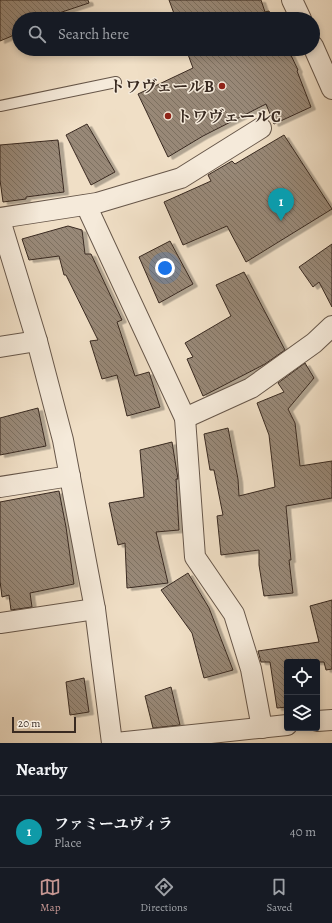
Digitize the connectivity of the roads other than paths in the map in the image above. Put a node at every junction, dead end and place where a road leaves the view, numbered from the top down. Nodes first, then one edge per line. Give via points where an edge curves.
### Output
1 (292, 0) edge
2 (298, 12) edge
3 (317, 56) edge
4 (116, 82) dead end
5 (332, 89) edge
6 (0, 106) edge
7 (261, 128) dead end
8 (86, 205) junction
9 (0, 219) edge
10 (332, 326) edge
11 (38, 341) junction
12 (0, 347) edge
13 (185, 418) junction
14 (70, 476) junction
15 (0, 487) edge
16 (95, 609) junction
17 (0, 623) edge
18 (332, 720) edge
19 (320, 721) edge
20 (284, 725) edge
21 (262, 728) junction
22 (112, 743) edge
23 (116, 743) edge

1 - 2 street
3 - 5 street
4 - 6 lane
7 - 8 street via 181,178
8 - 9 street
8 - 13 street
9 - 11 street
10 - 13 street via 314,343 251,388
11 - 12 street
11 - 14 street via 64,440
13 - 21 street via 195,558 234,614 251,669
14 - 15 street
14 - 16 street
16 - 17 street
16 - 22 street
18 - 19 street
20 - 21 street
21 - 23 street

